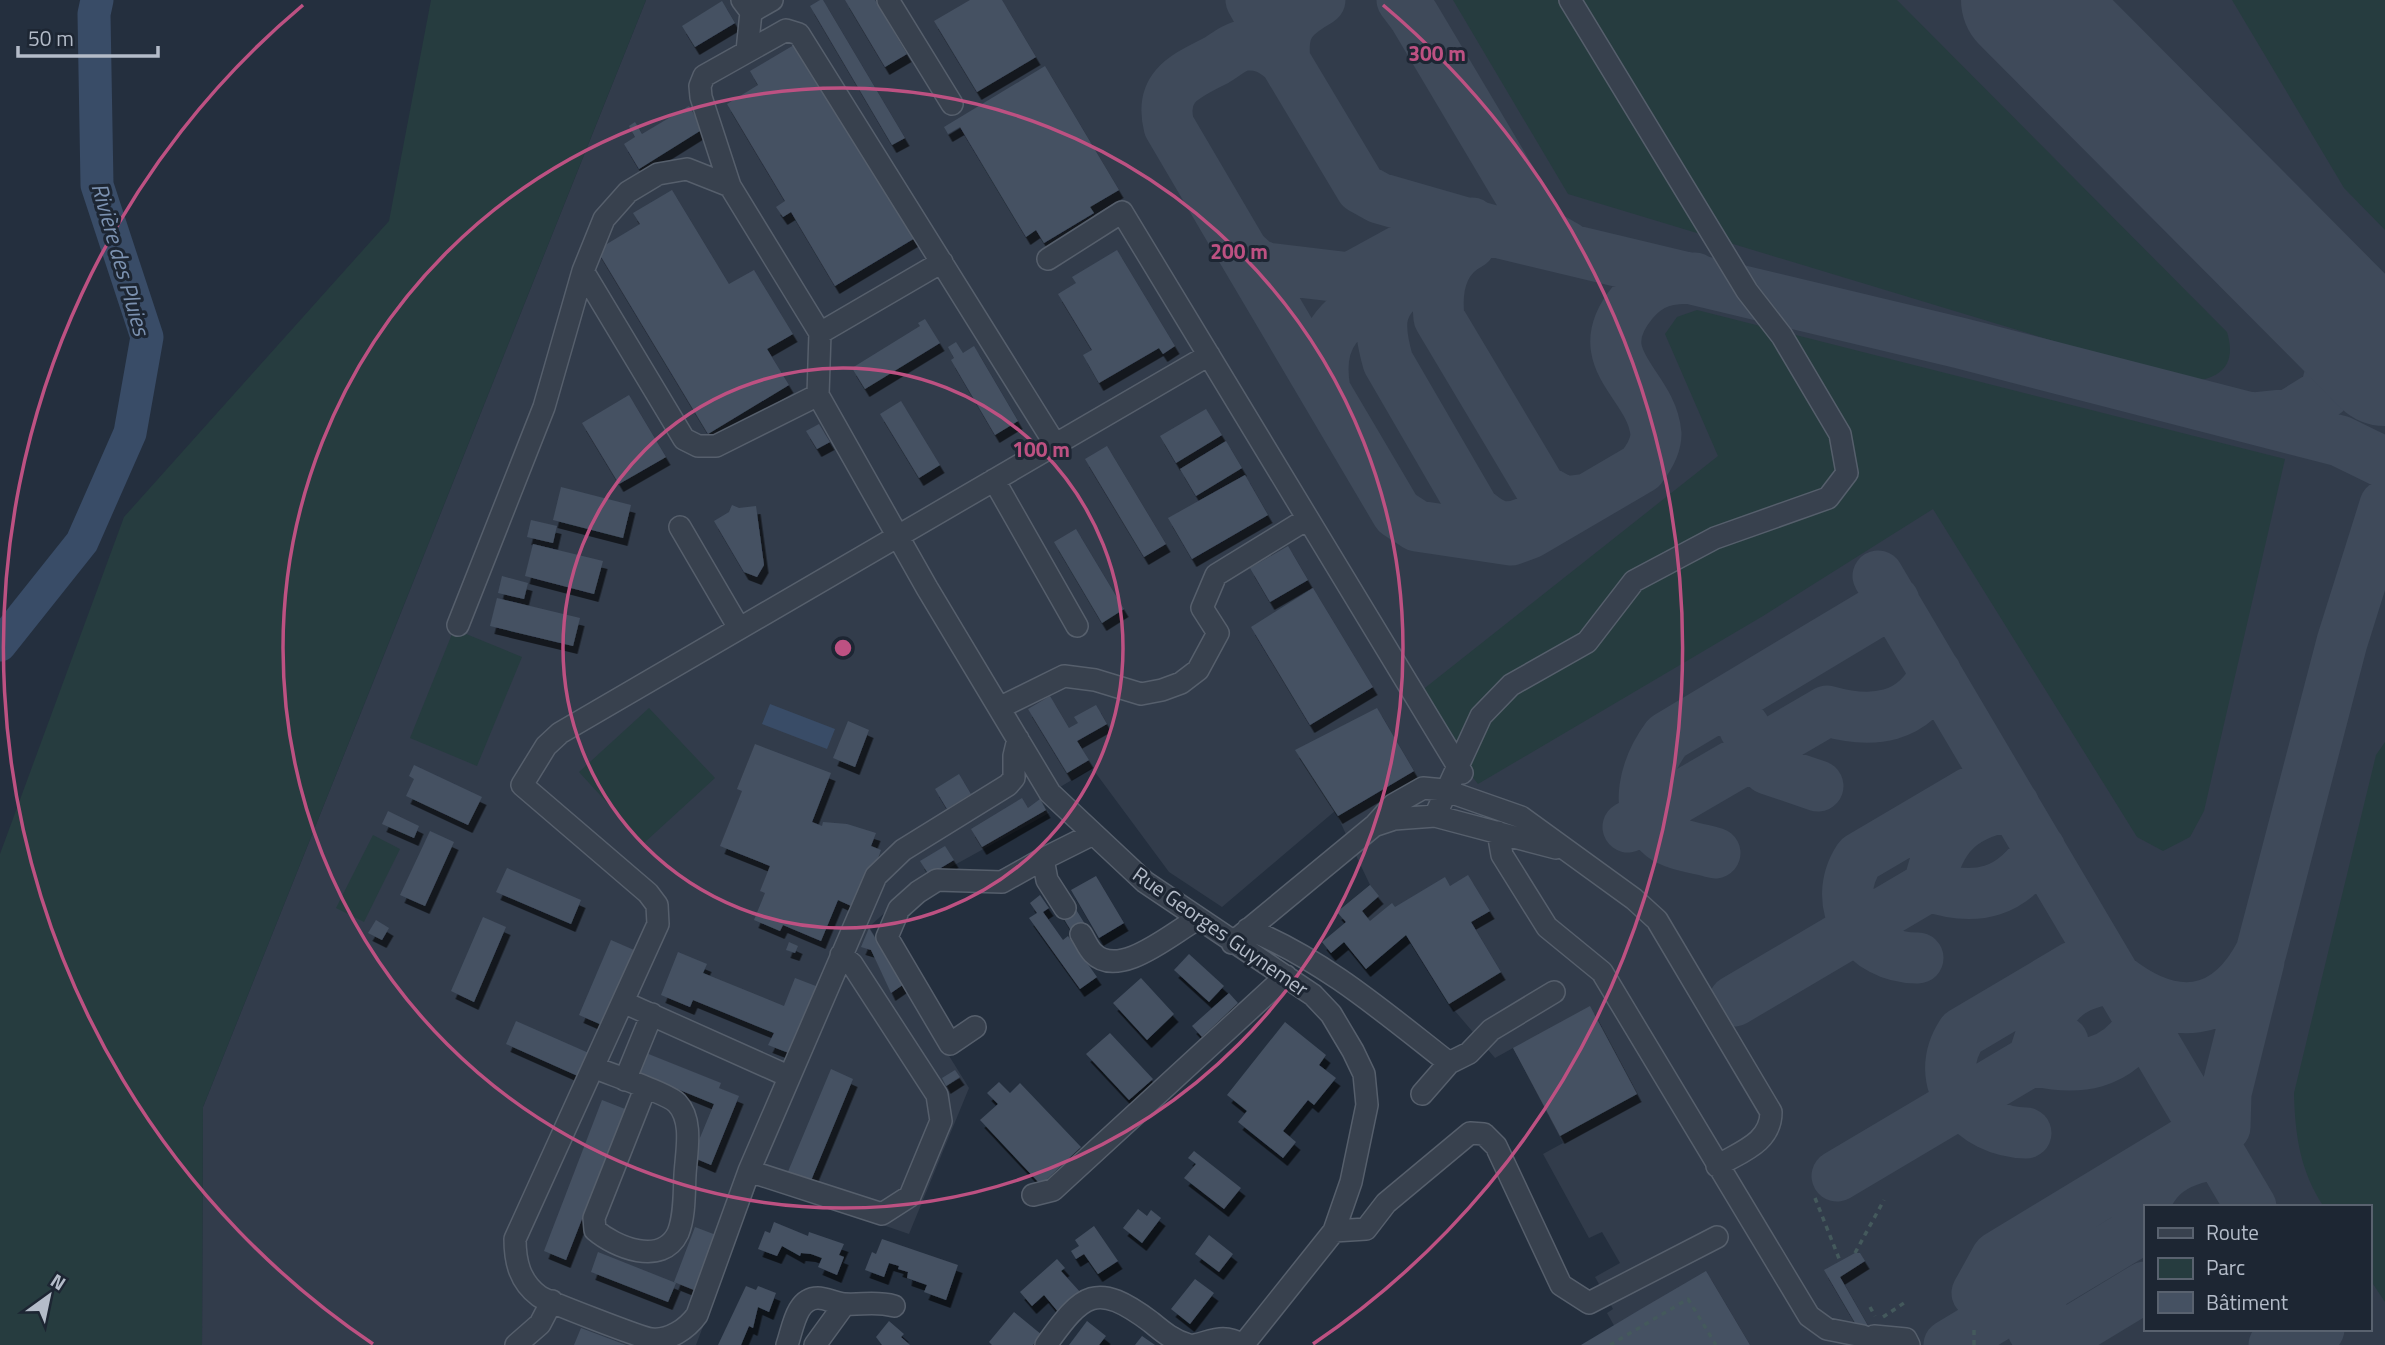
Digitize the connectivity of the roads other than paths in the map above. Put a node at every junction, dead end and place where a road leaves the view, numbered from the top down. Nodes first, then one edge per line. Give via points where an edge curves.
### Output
1 (772, 0) edge
2 (888, 0) edge
3 (1570, 0) edge
4 (747, 6) edge
5 (747, 51) junction
6 (951, 104) dead end
7 (730, 186) junction
8 (1048, 259) dead end
9 (942, 262) junction
10 (583, 271) junction
11 (820, 333) junction
12 (1209, 355) junction
13 (818, 395) junction
14 (1055, 444) junction
15 (994, 480) junction
16 (1307, 519) junction
17 (680, 527) dead end
18 (899, 538) junction
19 (458, 625) dead end
20 (1077, 626) dead end
21 (739, 628) junction
22 (999, 708) junction
23 (1018, 739) junction
24 (1458, 766) junction
25 (1447, 791) junction
26 (1480, 802) junction
27 (1435, 816) junction
28 (1375, 825) junction
29 (1498, 832) junction
30 (1093, 834) junction
31 (1564, 850) junction
32 (1043, 859) junction
33 (1065, 908) dead end
34 (1196, 919) junction
35 (1081, 934) dead end
36 (1240, 936) junction
37 (841, 955) junction
38 (1286, 976) junction
39 (1555, 992) dead end
40 (623, 1002) junction
41 (652, 1014) junction
42 (975, 1027) dead end
43 (1449, 1063) junction
44 (593, 1067) junction
45 (788, 1076) junction
46 (625, 1080) junction
47 (645, 1089) junction
48 (1422, 1094) dead end
49 (1717, 1166) junction
50 (749, 1171) junction
51 (1033, 1195) dead end
52 (1334, 1231) junction
53 (1717, 1237) dead end
54 (552, 1301) junction
55 (844, 1305) junction
56 (894, 1306) dead end
57 (516, 1345) edge
58 (788, 1345) edge
59 (815, 1345) edge
60 (1046, 1345) edge
61 (1189, 1345) edge
62 (1195, 1345) edge
63 (1243, 1345) edge
64 (1909, 1345) edge

1 - 4 street
2 - 6 street
3 - 24 street via 1840,434 1847,473 1828,498 1715,538 1634,581 1587,642 1511,685 1481,716
4 - 5 street
5 - 7 street via 704,76 700,86
5 - 9 street via 786,30 799,34
7 - 10 street via 687,169 659,174 628,192 604,219
7 - 11 street
8 - 12 street via 1122,212
9 - 11 street
9 - 14 street
10 - 13 street via 684,439 698,446 716,446
10 - 19 street via 544,407
11 - 13 street
12 - 14 street
12 - 16 street
13 - 18 street, Rue Georges Guynemer
14 - 15 street
15 - 18 street
15 - 20 street
16 - 22 street via 1216,575 1202,608 1218,633 1198,670 1181,683 1141,694 1064,676
16 - 24 street
17 - 21 street
18 - 21 street
18 - 22 street, Rue Georges Guynemer
21 - 40 street via 560,733 545,746 522,785 657,905 658,924
22 - 23 street, Rue Georges Guynemer
23 - 30 street, Rue Georges Guynemer via 1050,793
23 - 37 street via 1014,778 1008,785 903,850 876,876
24 - 25 street
24 - 26 street
25 - 26 street
25 - 27 street
25 - 28 street via 1423,788 1394,805
26 - 31 street via 1521,817
27 - 28 street
27 - 29 street
28 - 36 street
29 - 31 street
29 - 49 street via 1502,855 1547,927 1602,972
30 - 32 street
30 - 34 street, Rue Georges Guynemer via 1144,883
31 - 49 street via 1657,920 1771,1112 1764,1138
32 - 33 street via 1047,880
32 - 42 street via 1002,882 937,880 900,909 887,937 950,1044
34 - 35 street via 1134,959 1111,962 1094,954
34 - 36 street, Rue Georges Guynemer
36 - 38 street, Rue Georges Guynemer
36 - 43 street via 1282,943 1340,979
37 - 45 street
37 - 50 street via 852,964 937,1095 941,1121 910,1196 882,1214
38 - 51 street via 1053,1190
38 - 52 street, Rue Georges Guynemer via 1331,1014 1364,1074 1367,1105 1351,1182
39 - 43 street
40 - 41 street
40 - 44 street
41 - 45 street
41 - 46 street
43 - 48 street
44 - 46 street
44 - 54 street via 515,1239 515,1261 525,1282 540,1297
45 - 50 street
46 - 47 street
47 - 47 street via 676,1102 688,1124 677,1235 667,1247 647,1253 608,1241 595,1230 594,1218
49 - 64 street via 1809,1316 1827,1329 1872,1331 1906,1339
50 - 54 street via 697,1315 688,1328 652,1339
52 - 53 street via 1366,1229 1386,1203 1470,1133 1483,1134 1496,1146 1561,1284 1589,1303
52 - 63 street, Rue Georges Guynemer
54 - 57 street via 540,1324
55 - 56 street via 868,1301
55 - 58 street via 820,1298 808,1300 800,1307
55 - 59 street
60 - 61 street via 1067,1315 1088,1299 1104,1297 1123,1301 1177,1342
62 - 63 street via 1218,1337

